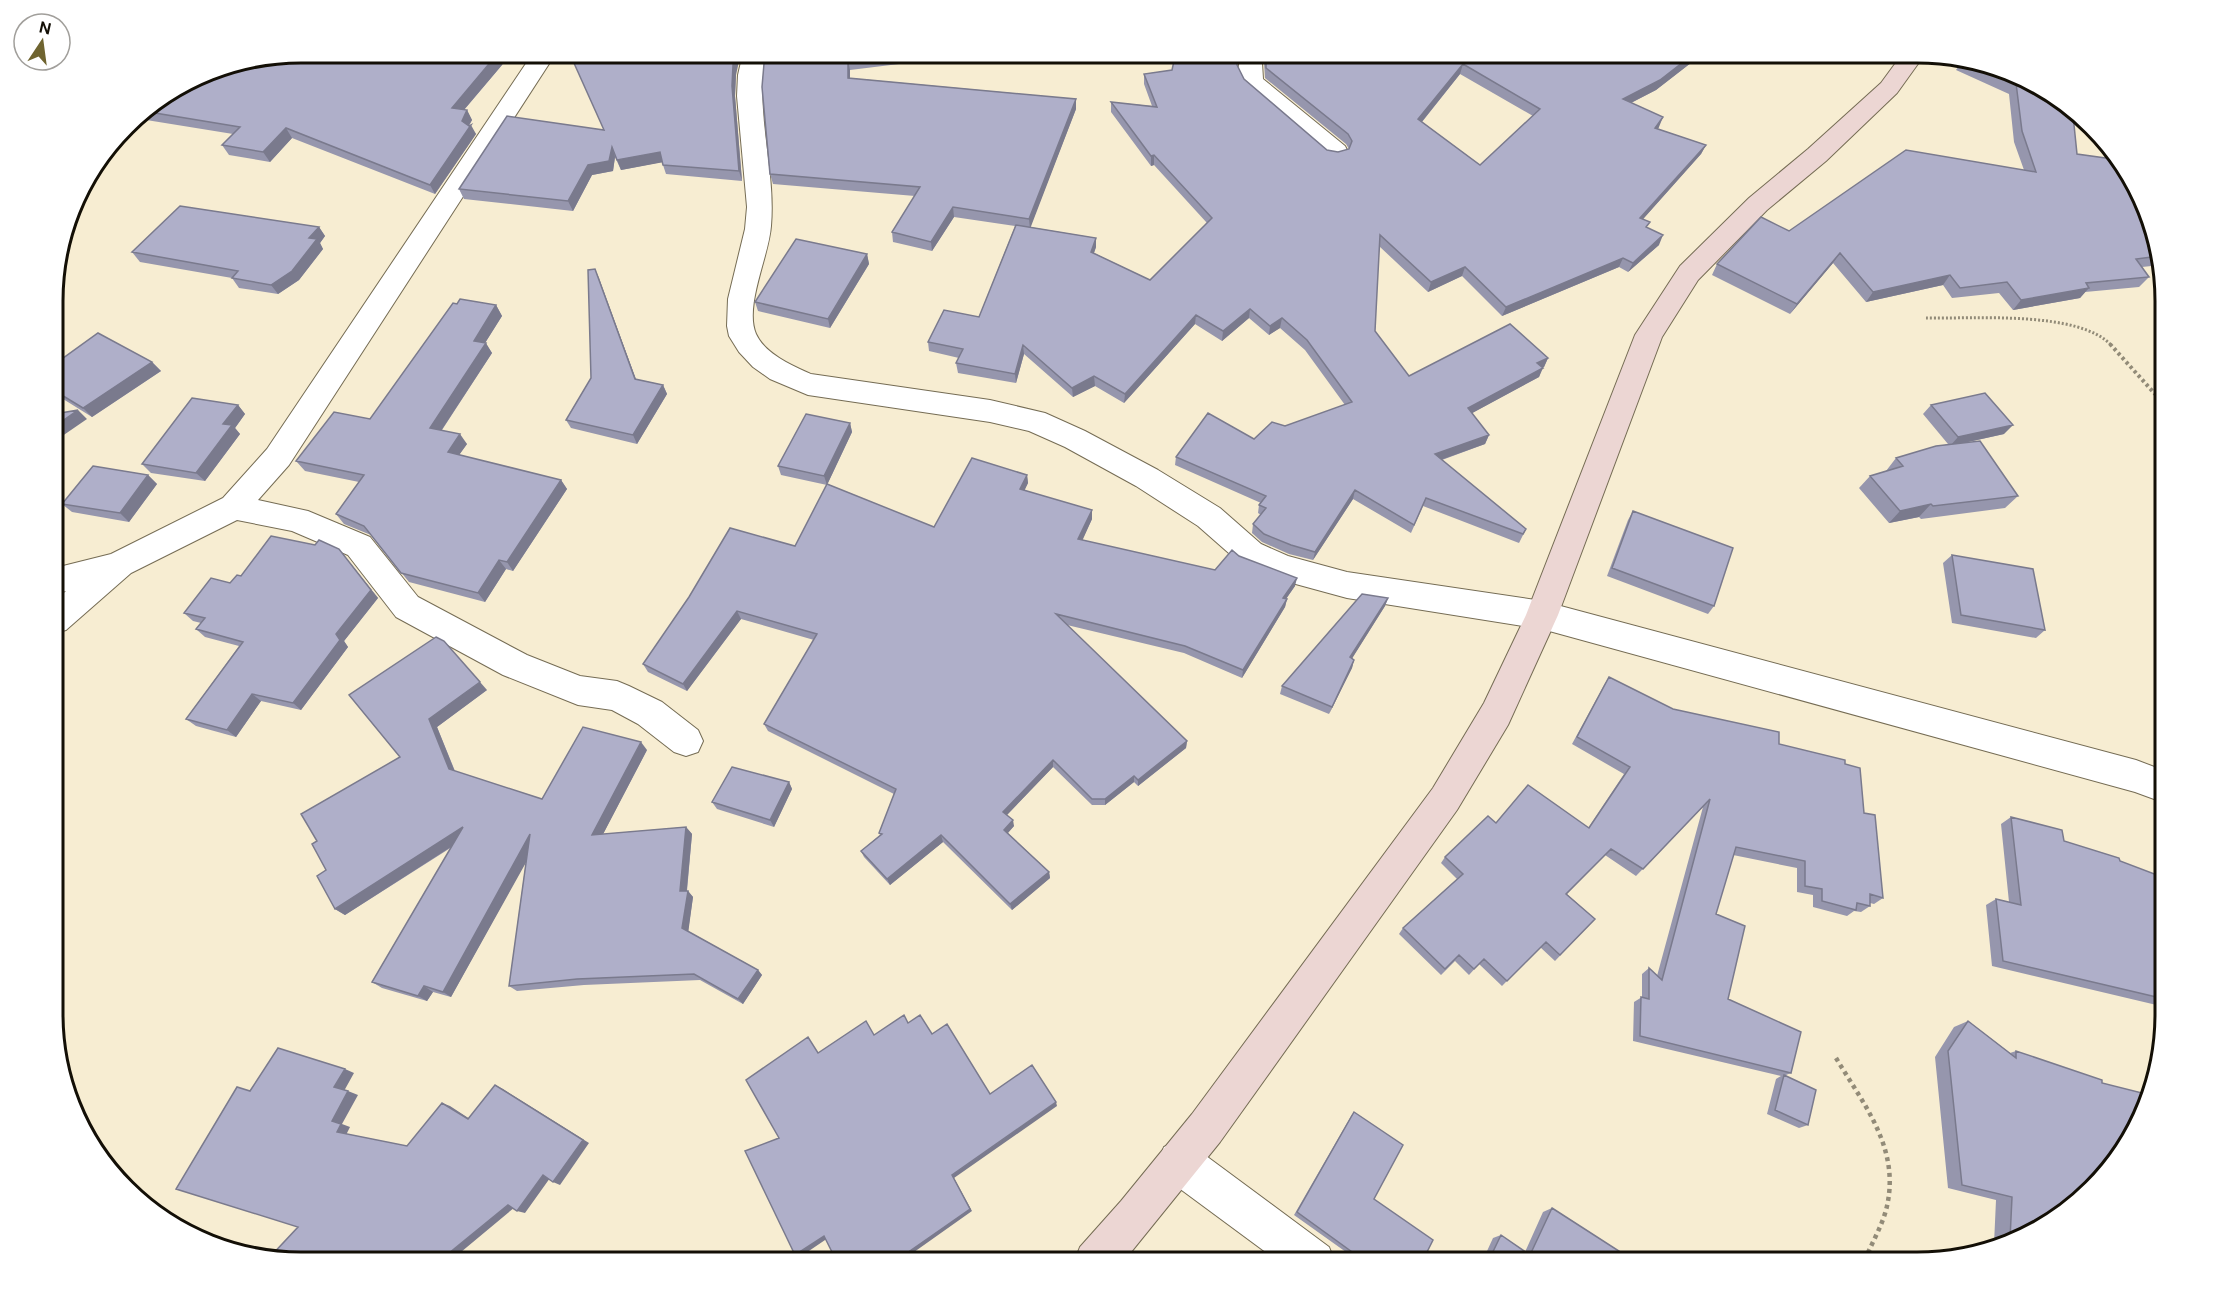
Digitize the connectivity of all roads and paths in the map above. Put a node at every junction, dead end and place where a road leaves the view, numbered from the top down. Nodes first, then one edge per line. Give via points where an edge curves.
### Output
1 (537, 63) edge
2 (751, 63) edge
3 (1250, 63) edge
4 (1906, 63) edge
5 (1336, 152) edge
6 (1926, 318) dead end
7 (2155, 394) edge
8 (234, 507) junction
9 (120, 564) junction
10 (63, 579) edge
11 (63, 613) edge
12 (1542, 615) junction
13 (686, 741) dead end
14 (2155, 784) edge
15 (1836, 1058) dead end
16 (1179, 1162) junction
17 (1103, 1252) edge
18 (1300, 1252) edge
19 (1868, 1252) edge

1 - 8 street via 278,457
2 - 12 street via 748,101 760,191 758,229 741,306 743,335 781,374 808,384 1035,421 1147,478 1209,517 1250,553 1281,567 1347,585
3 - 5 street via 1252,82
4 - 12 street via 1888,88 1758,204 1689,273 1649,335
6 - 7 path via 2038,320 2077,325 2104,337
8 - 9 street
8 - 13 street via 297,520 359,546 406,607 515,665 578,690 617,696 650,713
9 - 10 street
9 - 11 street
12 - 14 street
12 - 16 street via 1496,714 1445,799
15 - 19 path via 1881,1132 1890,1172 1887,1207
16 - 17 street
16 - 18 street

